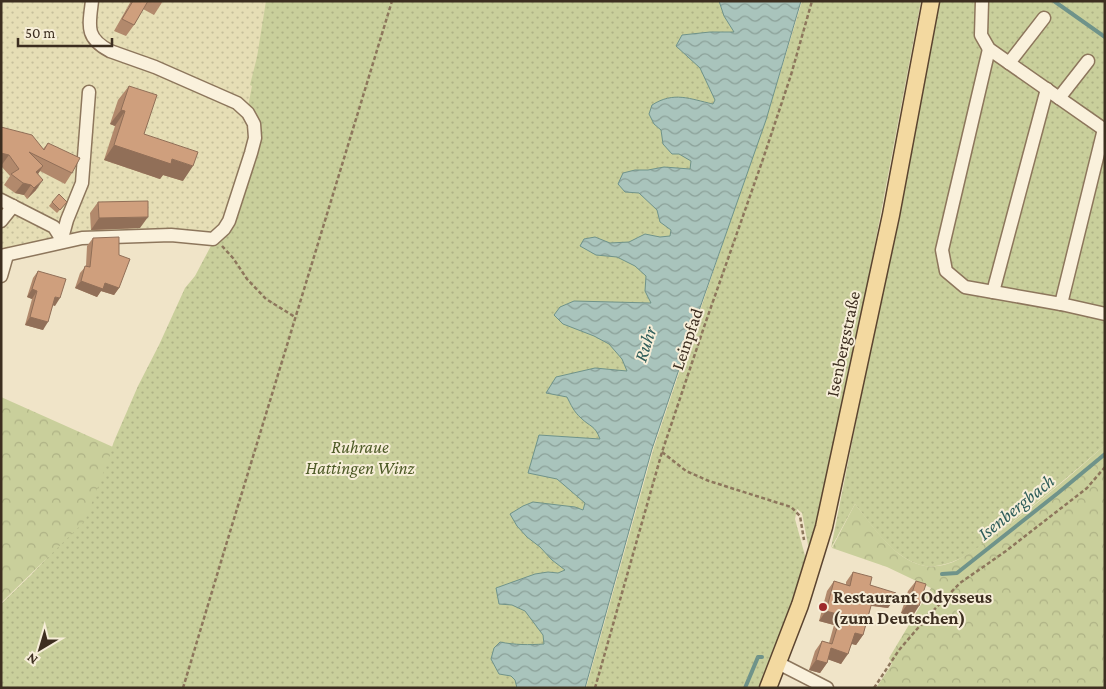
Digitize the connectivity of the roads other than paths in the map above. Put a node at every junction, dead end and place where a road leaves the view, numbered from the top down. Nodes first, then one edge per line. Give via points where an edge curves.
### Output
1 (92, 1) edge
2 (931, 1) edge
3 (982, 1) edge
4 (1044, 18) dead end
5 (989, 49) junction
6 (1088, 61) dead end
7 (1009, 63) junction
8 (1047, 89) junction
9 (89, 92) dead end
10 (1060, 98) junction
11 (1105, 129) edge
12 (7, 203) edge
13 (1, 221) edge
14 (61, 242) junction
15 (4, 255) edge
16 (1, 276) edge
17 (993, 292) junction
18 (1061, 304) junction
19 (1105, 314) edge
20 (778, 663) junction
21 (768, 688) edge
22 (827, 688) edge

1 - 14 street via 89,22 93,39 98,44 110,52 155,67 237,103 252,118 255,138 229,220 213,239 171,235 82,238
2 - 20 main road, Isenbergstraße via 891,215 824,527
3 - 5 street via 981,35
4 - 7 street
5 - 7 street
5 - 17 street via 942,250 946,271 965,287
6 - 10 street
7 - 8 street
8 - 10 street
8 - 17 street
9 - 14 street via 82,183
10 - 11 street
11 - 18 street
12 - 13 street
12 - 14 street via 54,226
14 - 15 street
15 - 16 street
17 - 18 street
18 - 19 street
20 - 21 main road, Isenbergstraße
20 - 22 street

